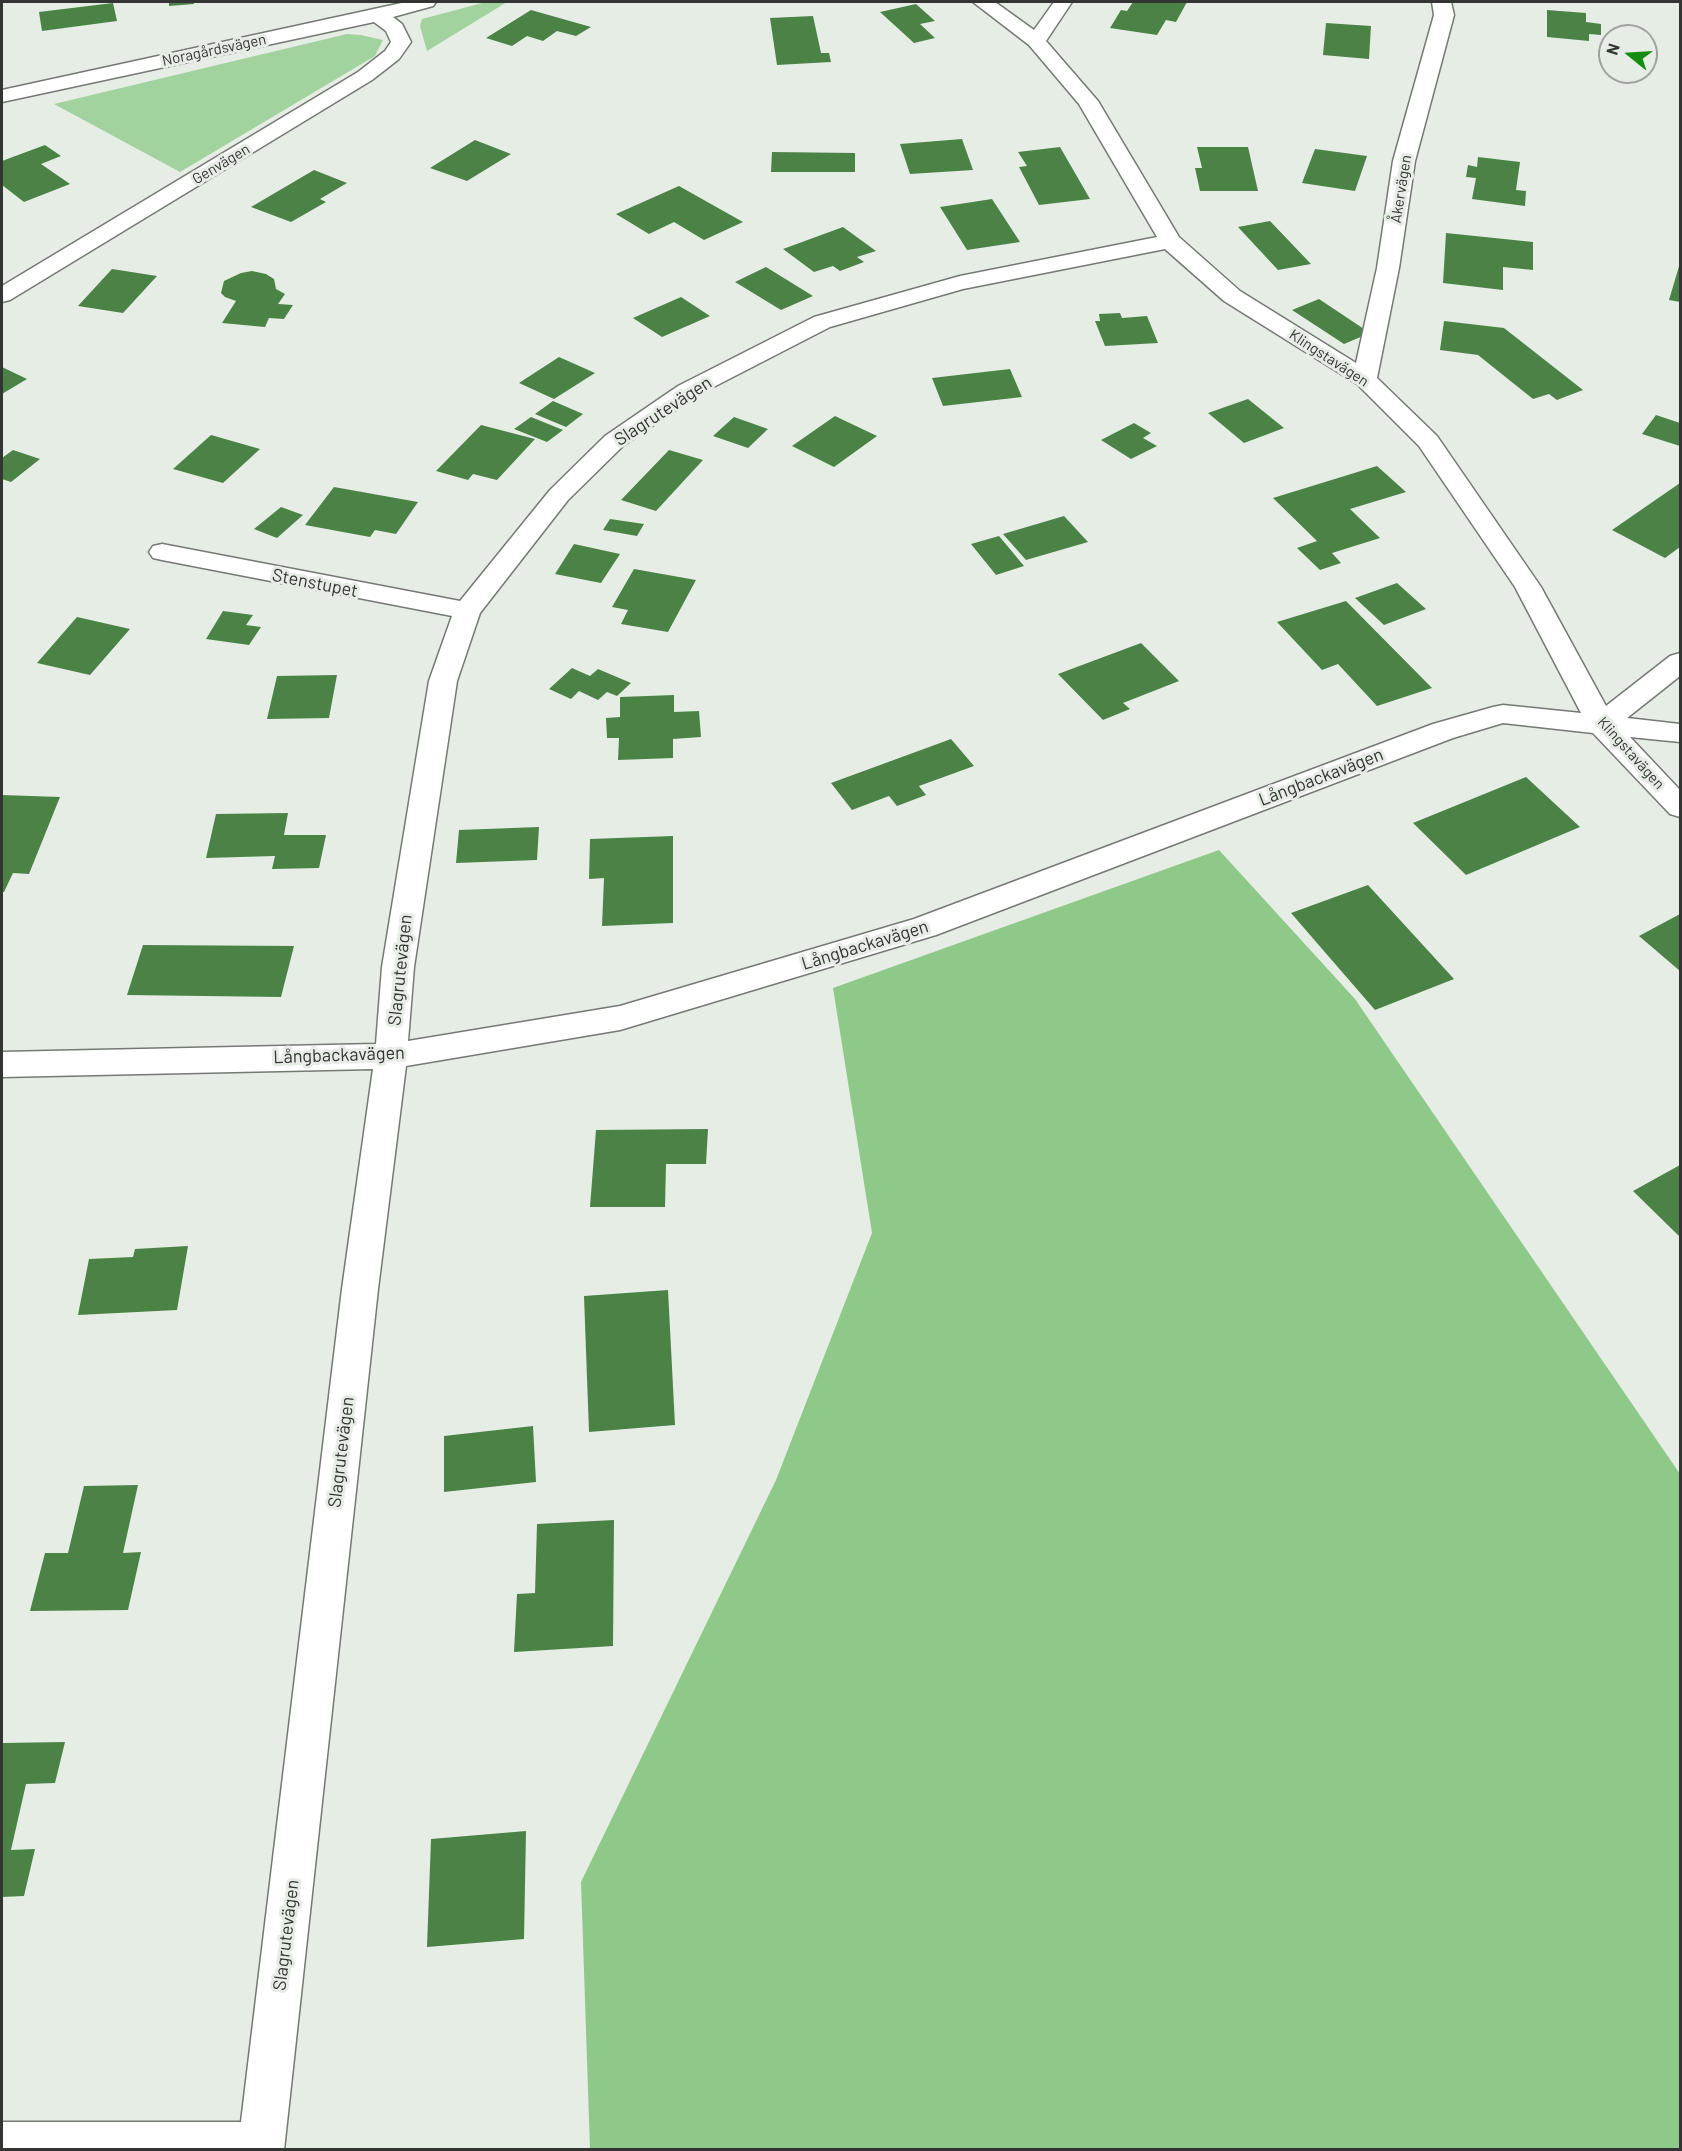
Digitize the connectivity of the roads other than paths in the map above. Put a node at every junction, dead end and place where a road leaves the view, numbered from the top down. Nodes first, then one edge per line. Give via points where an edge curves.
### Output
1 (426, 2) edge
2 (983, 2) edge
3 (1063, 2) edge
4 (1442, 2) edge
5 (378, 15) junction
6 (1036, 41) junction
7 (2, 96) edge
8 (1170, 241) junction
9 (2, 295) edge
10 (1365, 379) junction
11 (162, 552) dead end
12 (468, 611) junction
13 (1680, 662) edge
14 (1601, 724) junction
15 (1680, 733) edge
16 (1680, 807) edge
17 (391, 1056) junction
18 (2, 1064) edge
19 (2, 2145) edge
20 (261, 2147) edge

1 - 5 street, Noragårdsvägen
2 - 6 street, Klingstavägen
3 - 6 street
4 - 10 street, Åkervägen via 1444,15 1404,161 1389,268
5 - 7 street, Noragårdsvägen
5 - 9 street, Genvägen via 395,28 401,42 392,55 365,76
6 - 8 street, Klingstavägen via 1088,101
8 - 10 street, Klingstavägen via 1232,296
8 - 12 street, Slagrutevägen via 960,283 822,322 687,391 615,441 559,495
10 - 14 street, Klingstavägen via 1428,441 1528,587
11 - 12 street, Stenstupet
12 - 17 street, Slagrutevägen via 443,681 398,967
13 - 14 street
14 - 15 street, Långbackavägen
14 - 16 street, Klingstavägen
14 - 17 street, Långbackavägen via 1503,714 1443,731 925,927 620,1018
17 - 18 street, Långbackavägen
17 - 20 street, Slagrutevägen via 358,1301
19 - 20 street

